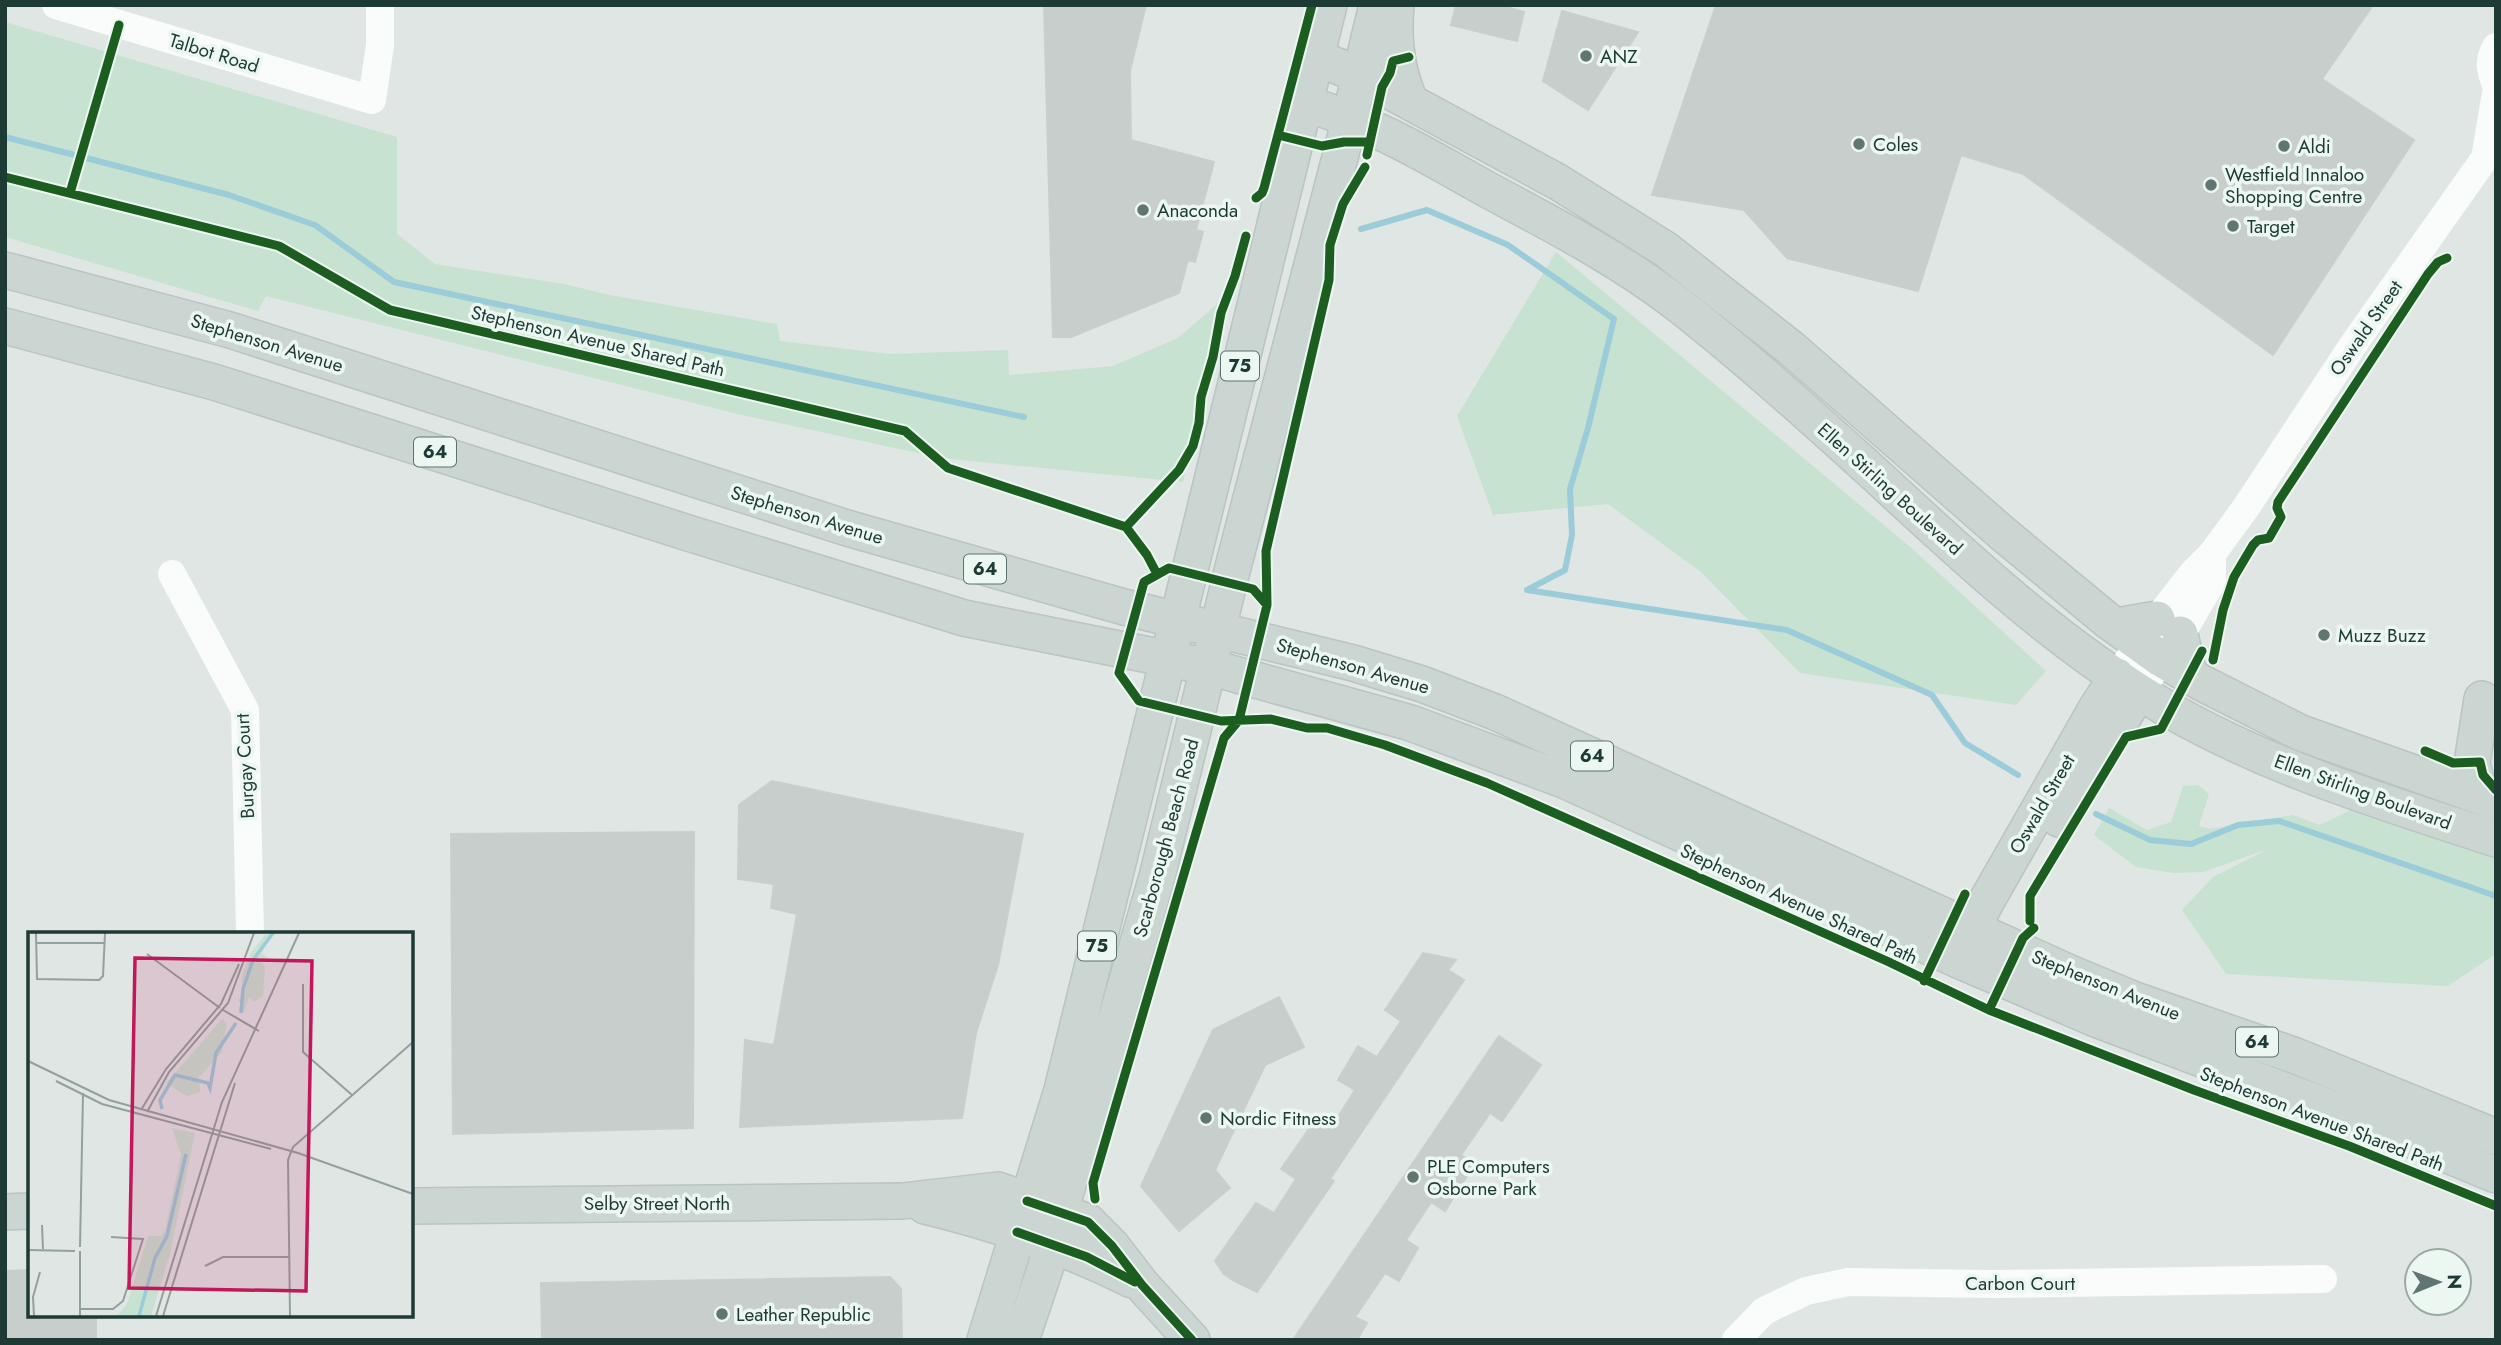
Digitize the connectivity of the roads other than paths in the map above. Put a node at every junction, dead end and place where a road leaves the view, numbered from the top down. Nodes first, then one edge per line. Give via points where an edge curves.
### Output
1 (56, 5) edge
2 (380, 5) edge
3 (1329, 5) edge
4 (1377, 5) edge
5 (1396, 5) edge
6 (103, 12) edge
7 (2496, 47) edge
8 (1317, 58) junction
9 (1360, 75) junction
10 (2496, 85) edge
11 (2496, 93) edge
12 (1409, 101) junction
13 (1304, 102) junction
14 (1350, 120) junction
15 (2490, 153) edge
16 (1338, 164) junction
17 (1535, 215) junction
18 (5, 271) edge
19 (5, 326) edge
20 (172, 574) dead end
21 (1178, 620) junction
22 (1219, 630) junction
23 (2157, 643) junction
24 (1169, 658) junction
25 (1209, 667) junction
26 (2128, 684) junction
27 (2482, 699) dead end
28 (2492, 801) edge
29 (2496, 839) edge
30 (250, 932) edge
31 (1976, 949) junction
32 (2496, 1137) edge
33 (2496, 1175) edge
34 (413, 1206) edge
35 (28, 1211) edge
36 (5, 1212) edge
37 (1022, 1216) junction
38 (1056, 1227) junction
39 (2323, 1279) dead end
40 (985, 1340) edge
41 (1021, 1340) edge
42 (1192, 1340) edge
43 (1736, 1340) edge

1 - 6 street, Talbot Road
2 - 6 street, Talbot Road via 372,100
3 - 8 main road, Scarborough Beach Road / 75
4 - 9 main road, Scarborough Beach Road / 75
5 - 12 main road via 1400,78
7 - 10 street via 2490,68
8 - 9 main road, Ellen Stirling Boulevard
8 - 13 main road, Scarborough Beach Road / 75
9 - 12 main road, Ellen Stirling Boulevard
9 - 14 main road, Scarborough Beach Road / 75
11 - 15 street, Oswald Street
12 - 23 main road, Ellen Stirling Boulevard via 1558,182 1665,250 1792,349 2002,533
13 - 14 main road, Ellen Stirling Boulevard
13 - 21 main road, Scarborough Beach Road / 75
14 - 16 main road, Scarborough Beach Road / 75
14 - 17 main road, Ellen Stirling Boulevard
15 - 23 street, Oswald Street via 2212,554 2212,582
16 - 17 main road via 1367,155 1486,204
16 - 22 main road, Scarborough Beach Road / 75
17 - 26 main road, Ellen Stirling Boulevard via 1678,304 1804,411 1986,578
18 - 21 main road, Stephenson Avenue / 64 via 230,330 847,528
19 - 24 main road, Stephenson Avenue / 64 via 214,382 964,618
20 - 30 street, Burgay Court via 245,710
21 - 22 main road, Stephenson Avenue / 64
21 - 24 main road, Scarborough Beach Road / 75
22 - 25 main road, Scarborough Beach Road / 75
22 - 31 main road, Stephenson Avenue / 64 via 1376,670 1495,712
23 - 26 street, Oswald Street
23 - 28 main road, Ellen Stirling Boulevard via 2301,733
24 - 25 main road, Stephenson Avenue / 64
24 - 37 main road, Scarborough Beach Road / 75 via 1062,1090
25 - 31 main road, Stephenson Avenue / 64 via 1411,723 1566,781
25 - 38 main road, Scarborough Beach Road / 75 via 1154,890
26 - 29 main road, Ellen Stirling Boulevard via 2170,711 2282,765
26 - 31 main road, Oswald Street via 2007,912
27 - 28 main road via 2472,763 2477,783
31 - 32 main road, Stephenson Avenue / 64 via 2296,1056
31 - 33 main road, Stephenson Avenue / 64 via 2098,1020
34 - 37 main road, Selby Street North via 903,1201 989,1222
35 - 36 main road
37 - 38 main road, Selby Street North
37 - 40 main road, Scarborough Beach Road / 75
38 - 41 main road, Scarborough Beach Road / 75
38 - 42 main road, Selby Street North via 1087,1258 1142,1285
39 - 43 street, Carbon Court via 1848,1282 1806,1291 1764,1311

